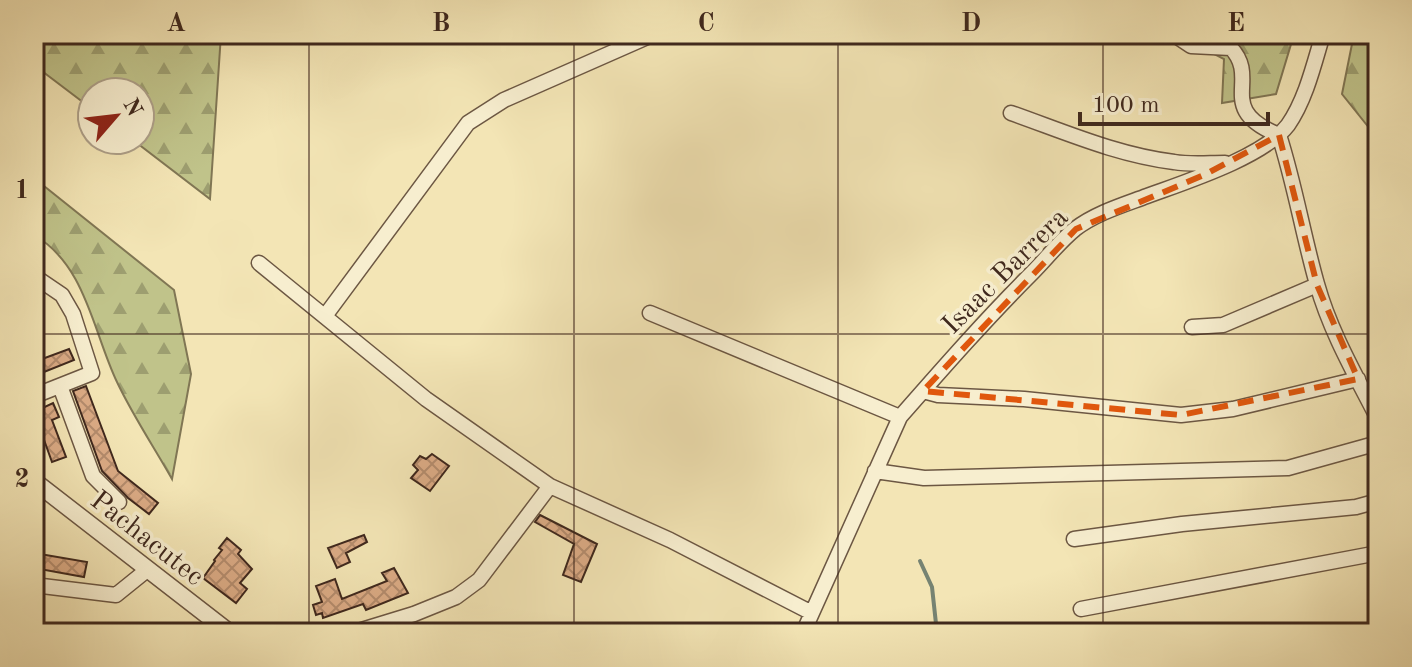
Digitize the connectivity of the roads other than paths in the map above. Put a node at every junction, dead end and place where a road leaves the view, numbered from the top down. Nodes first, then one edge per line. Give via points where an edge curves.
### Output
1 (654, 34) edge
2 (1173, 34) edge
3 (1323, 34) edge
4 (1011, 113) dead end
5 (1279, 135) junction
6 (1229, 163) junction
7 (259, 263) dead end
8 (34, 276) edge
9 (1317, 285) junction
10 (650, 313) dead end
11 (325, 316) junction
12 (1192, 327) dead end
13 (1358, 379) junction
14 (60, 386) junction
15 (923, 391) junction
16 (34, 396) edge
17 (900, 417) junction
18 (1378, 419) edge
19 (1378, 443) edge
20 (875, 471) junction
21 (34, 481) edge
22 (550, 486) junction
23 (119, 502) dead end
24 (1378, 502) edge
25 (1074, 539) dead end
26 (1378, 553) edge
27 (147, 570) junction
28 (34, 585) edge
29 (1081, 609) dead end
30 (810, 612) junction
31 (230, 633) edge
32 (352, 633) edge
33 (803, 633) edge

1 - 11 street via 504,100 468,123
2 - 5 street via 1191,46 1231,48 1242,68 1241,103 1260,127
3 - 5 street via 1303,96
4 - 6 street via 1088,143 1143,156 1176,163
5 - 6 street, Isaac Barrera
5 - 9 street
6 - 15 street, Isaac Barrera via 1076,229
7 - 11 street
8 - 14 street via 62,295 91,366 92,373
9 - 12 street via 1223,325
9 - 13 street
10 - 17 street
11 - 22 street via 426,399
13 - 15 street via 1233,409 1181,415
13 - 18 street
14 - 16 street
14 - 23 street via 93,476
15 - 17 street, Isaac Barrera
17 - 20 street, Isaac Barrera
19 - 20 street via 1273,469 971,478
20 - 30 street, Isaac Barrera
21 - 27 street, Pachacutec
22 - 30 street
22 - 32 street via 479,580 456,597
24 - 25 street
26 - 29 street
27 - 28 street via 116,595
27 - 31 street, Pachacutec
30 - 33 street, Isaac Barrera

